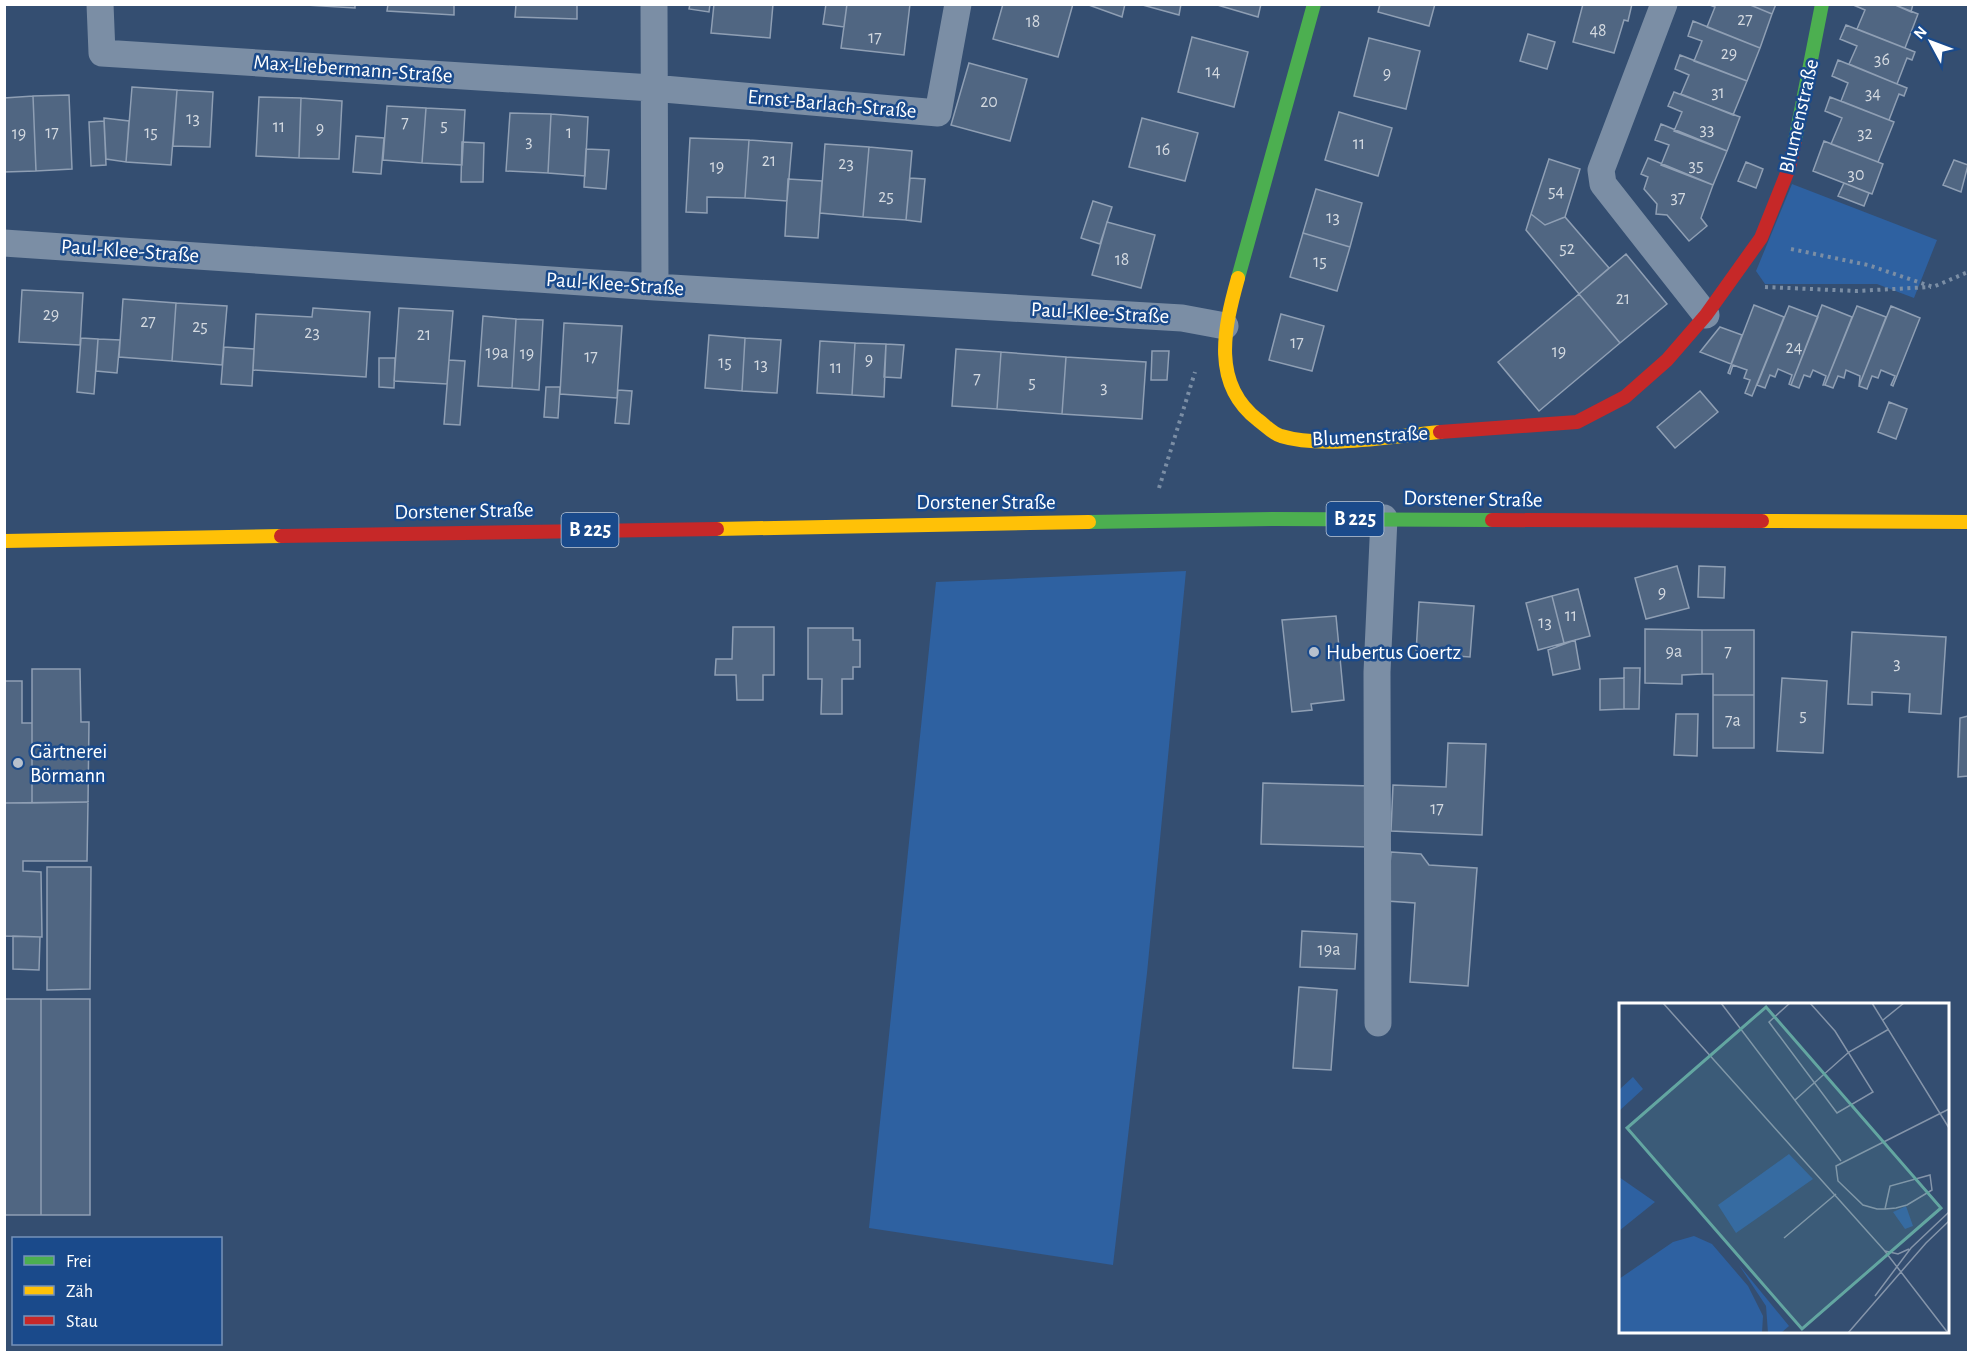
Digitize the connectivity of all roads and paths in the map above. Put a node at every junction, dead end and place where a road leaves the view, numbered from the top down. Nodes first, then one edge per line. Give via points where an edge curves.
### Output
1 (100, 4) edge
2 (654, 4) edge
3 (958, 4) edge
4 (1314, 4) edge
5 (1664, 4) edge
6 (1822, 4) edge
7 (652, 88) junction
8 (4, 243) edge
9 (1757, 245) junction
10 (1968, 272) edge
11 (1728, 285) junction
12 (655, 287) junction
13 (1934, 287) junction
14 (1706, 315) junction
15 (1225, 328) junction
16 (1954, 508) dead end
17 (1384, 518) junction
18 (1934, 519) junction
19 (1149, 522) junction
20 (1968, 522) edge
21 (4, 542) edge
22 (1378, 1023) dead end

1 - 7 street, Max-Liebermann-Straße via 102,53
2 - 7 street
3 - 7 street, Ernst-Barlach-Straße via 938,113
4 - 15 main road, Blumenstraße
5 - 14 street via 1601,170 1603,184
6 - 9 main road, Blumenstraße via 1789,168
7 - 12 street
8 - 12 street, Paul-Klee-Straße
9 - 11 main road, Blumenstraße
9 - 13 path via 1868,265
10 - 13 path
11 - 13 path via 1856,291
11 - 14 main road, Blumenstraße
12 - 15 street, Paul-Klee-Straße via 1182,318
14 - 15 main road, Blumenstraße via 1667,360 1625,397 1577,422 1324,441 1279,436 1245,410 1228,382
15 - 19 path via 1191,376
16 - 18 main road
17 - 18 main road, Dorstener Straße / B 225 via 1535,522
17 - 19 main road, Dorstener Straße / B 225
17 - 22 street via 1377,672
18 - 20 main road, Dorstener Straße
19 - 21 main road, Dorstener Straße / B 225

